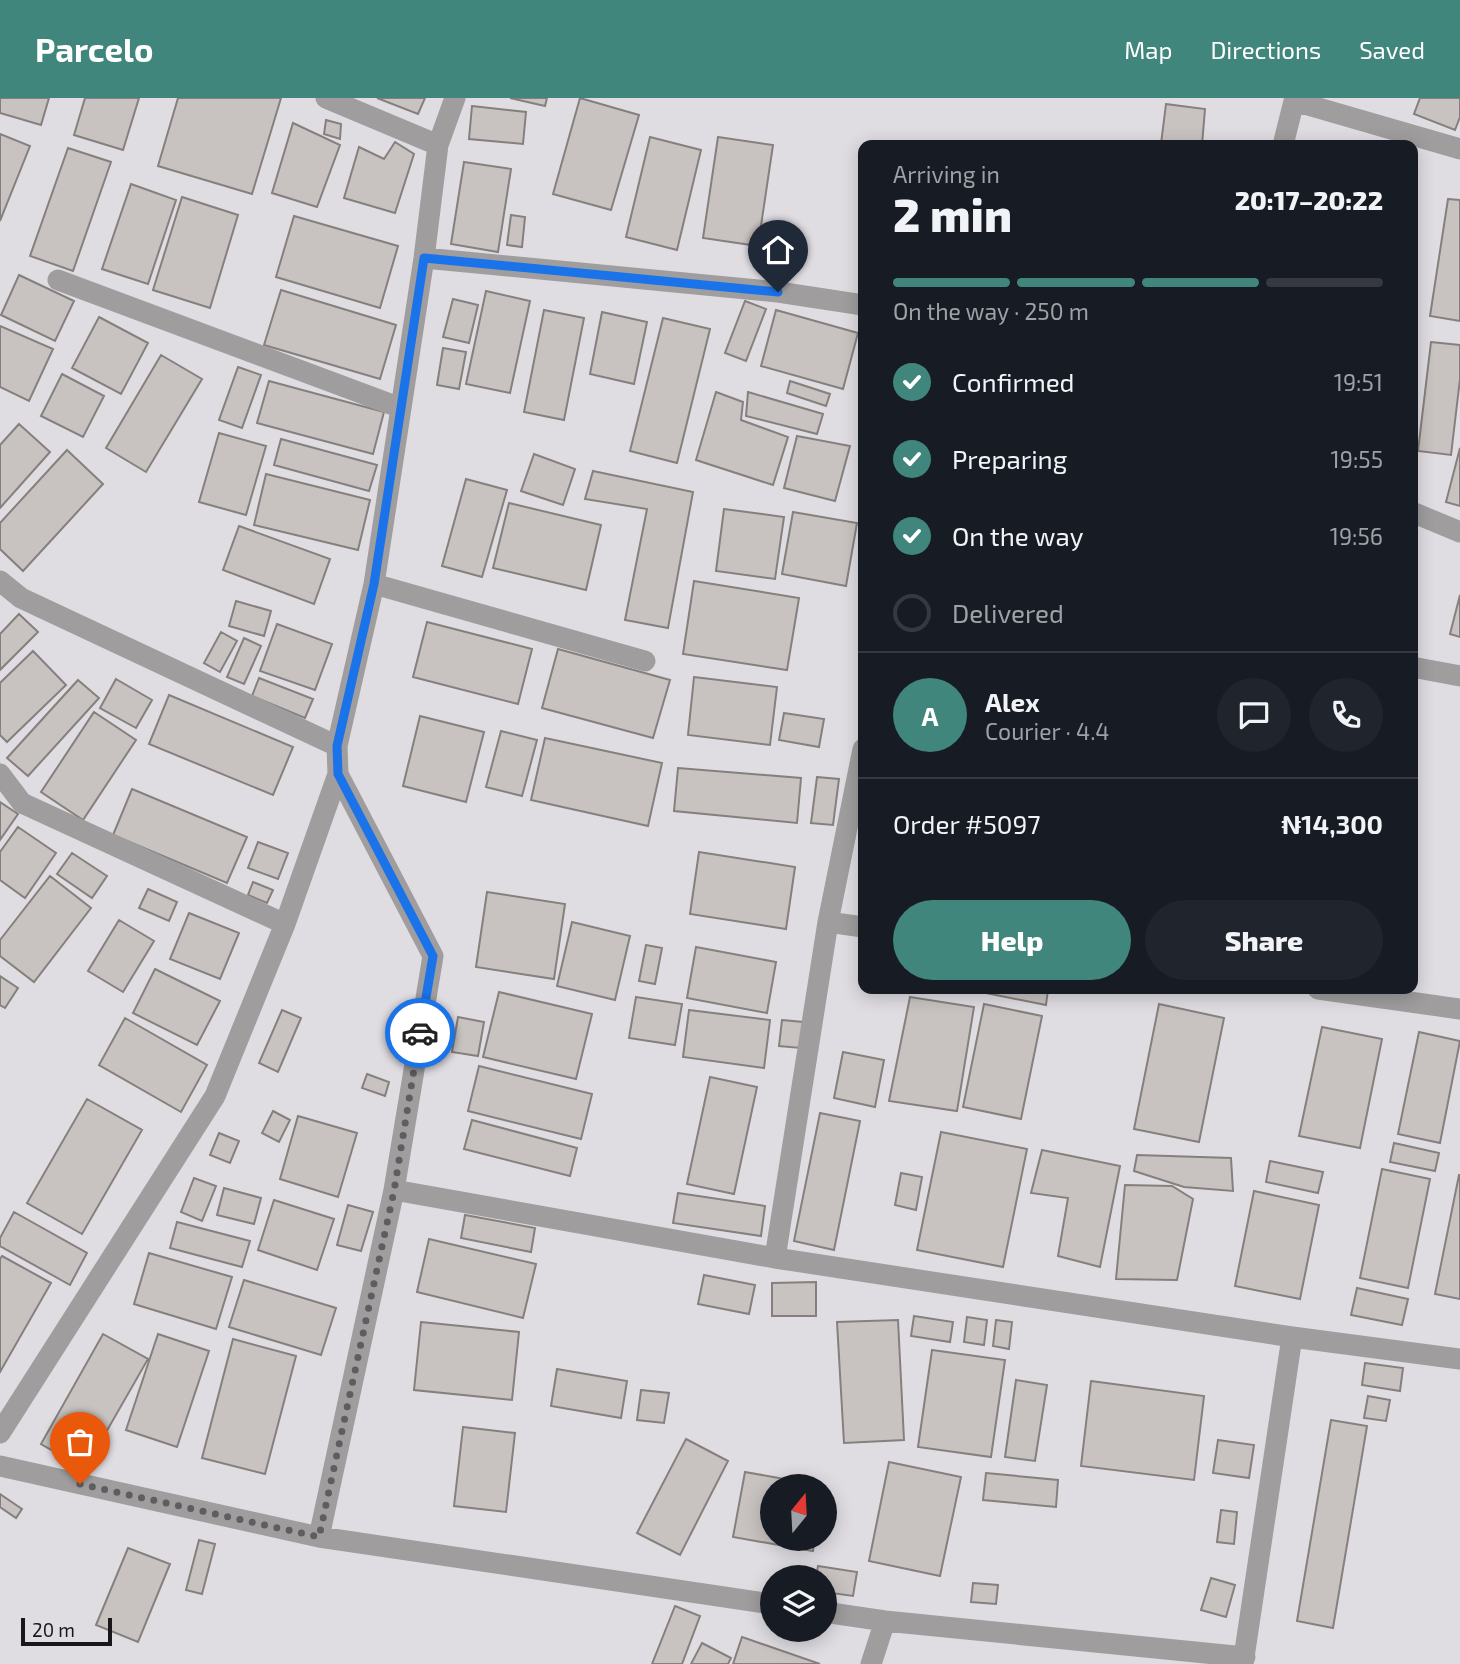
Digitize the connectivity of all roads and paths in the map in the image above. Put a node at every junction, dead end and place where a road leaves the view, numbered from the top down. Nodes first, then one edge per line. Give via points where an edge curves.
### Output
1 (326, 98) edge
2 (456, 98) edge
3 (1284, 140) edge
4 (438, 145) junction
5 (1460, 149) edge
6 (424, 258) junction
7 (58, 280) dead end
8 (858, 304) edge
9 (401, 408) junction
10 (1418, 514) edge
11 (1460, 532) edge
12 (0, 581) edge
13 (374, 584) junction
14 (645, 661) dead end
15 (1418, 668) edge
16 (1460, 676) edge
17 (337, 746) junction
18 (0, 774) edge
19 (338, 774) junction
20 (858, 775) edge
21 (828, 922) junction
22 (285, 924) junction
23 (858, 926) edge
24 (1354, 994) edge
25 (1460, 1009) edge
26 (394, 1191) junction
27 (775, 1258) junction
28 (1292, 1338) junction
29 (1460, 1359) edge
30 (0, 1433) edge
31 (0, 1466) edge
32 (319, 1537) junction
33 (760, 1602) edge
34 (837, 1614) edge
35 (885, 1620) junction
36 (1244, 1660) edge
37 (871, 1664) edge

1 - 4 street
2 - 4 street
3 - 5 street via 1294,101
4 - 6 street
6 - 8 street via 778,292
6 - 9 street
7 - 9 street
9 - 13 street
10 - 11 street
12 - 17 street via 21,598
13 - 14 street
13 - 17 street
15 - 16 street
17 - 19 street
18 - 22 street via 22,803
19 - 22 street
19 - 26 street via 433,956
20 - 21 street
21 - 23 street
21 - 27 street
22 - 30 street via 215,1096
24 - 25 street
26 - 27 street
26 - 32 street
27 - 28 street
28 - 29 street
28 - 36 street
31 - 32 street
32 - 33 street
34 - 35 street
35 - 36 street
35 - 37 street

